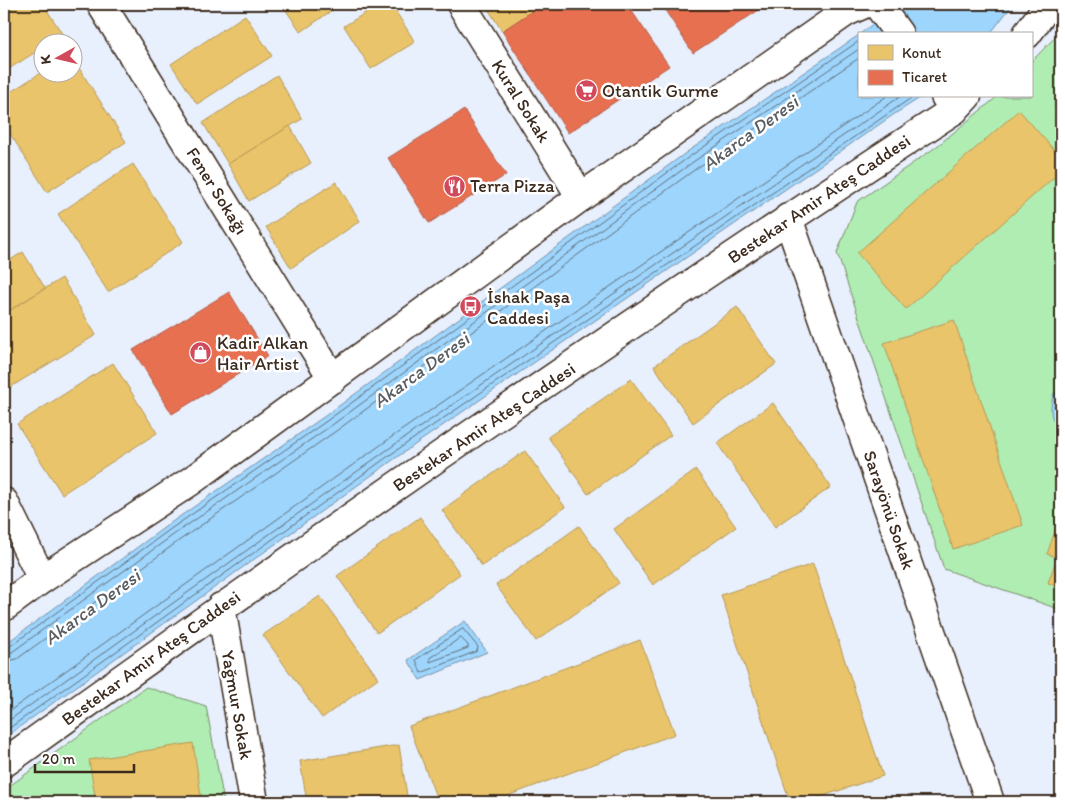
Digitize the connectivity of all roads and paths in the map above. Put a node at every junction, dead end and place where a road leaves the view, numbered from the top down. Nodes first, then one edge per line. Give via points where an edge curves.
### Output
1 (101, 4) edge
2 (462, 4) edge
3 (1049, 4) edge
4 (881, 14) edge
5 (1028, 32) edge
6 (955, 101) edge
7 (581, 197) junction
8 (788, 218) junction
9 (333, 378) junction
10 (4, 502) edge
11 (42, 579) junction
12 (4, 607) edge
13 (221, 607) junction
14 (4, 763) edge
15 (254, 802) edge
16 (990, 802) edge

1 - 9 street, Fener Sokağı
2 - 7 street, Kural Sokak
3 - 5 street
4 - 7 street via 846,12
6 - 8 street, Bestekar Amir Ateş Caddesi
7 - 9 street
8 - 13 street, Bestekar Amir Ateş Caddesi
8 - 16 street, Sarayönü Sokak
9 - 11 street via 191,481
10 - 11 street
11 - 12 street
13 - 14 street, Bestekar Amir Ateş Caddesi
13 - 15 street, Yağmur Sokak

